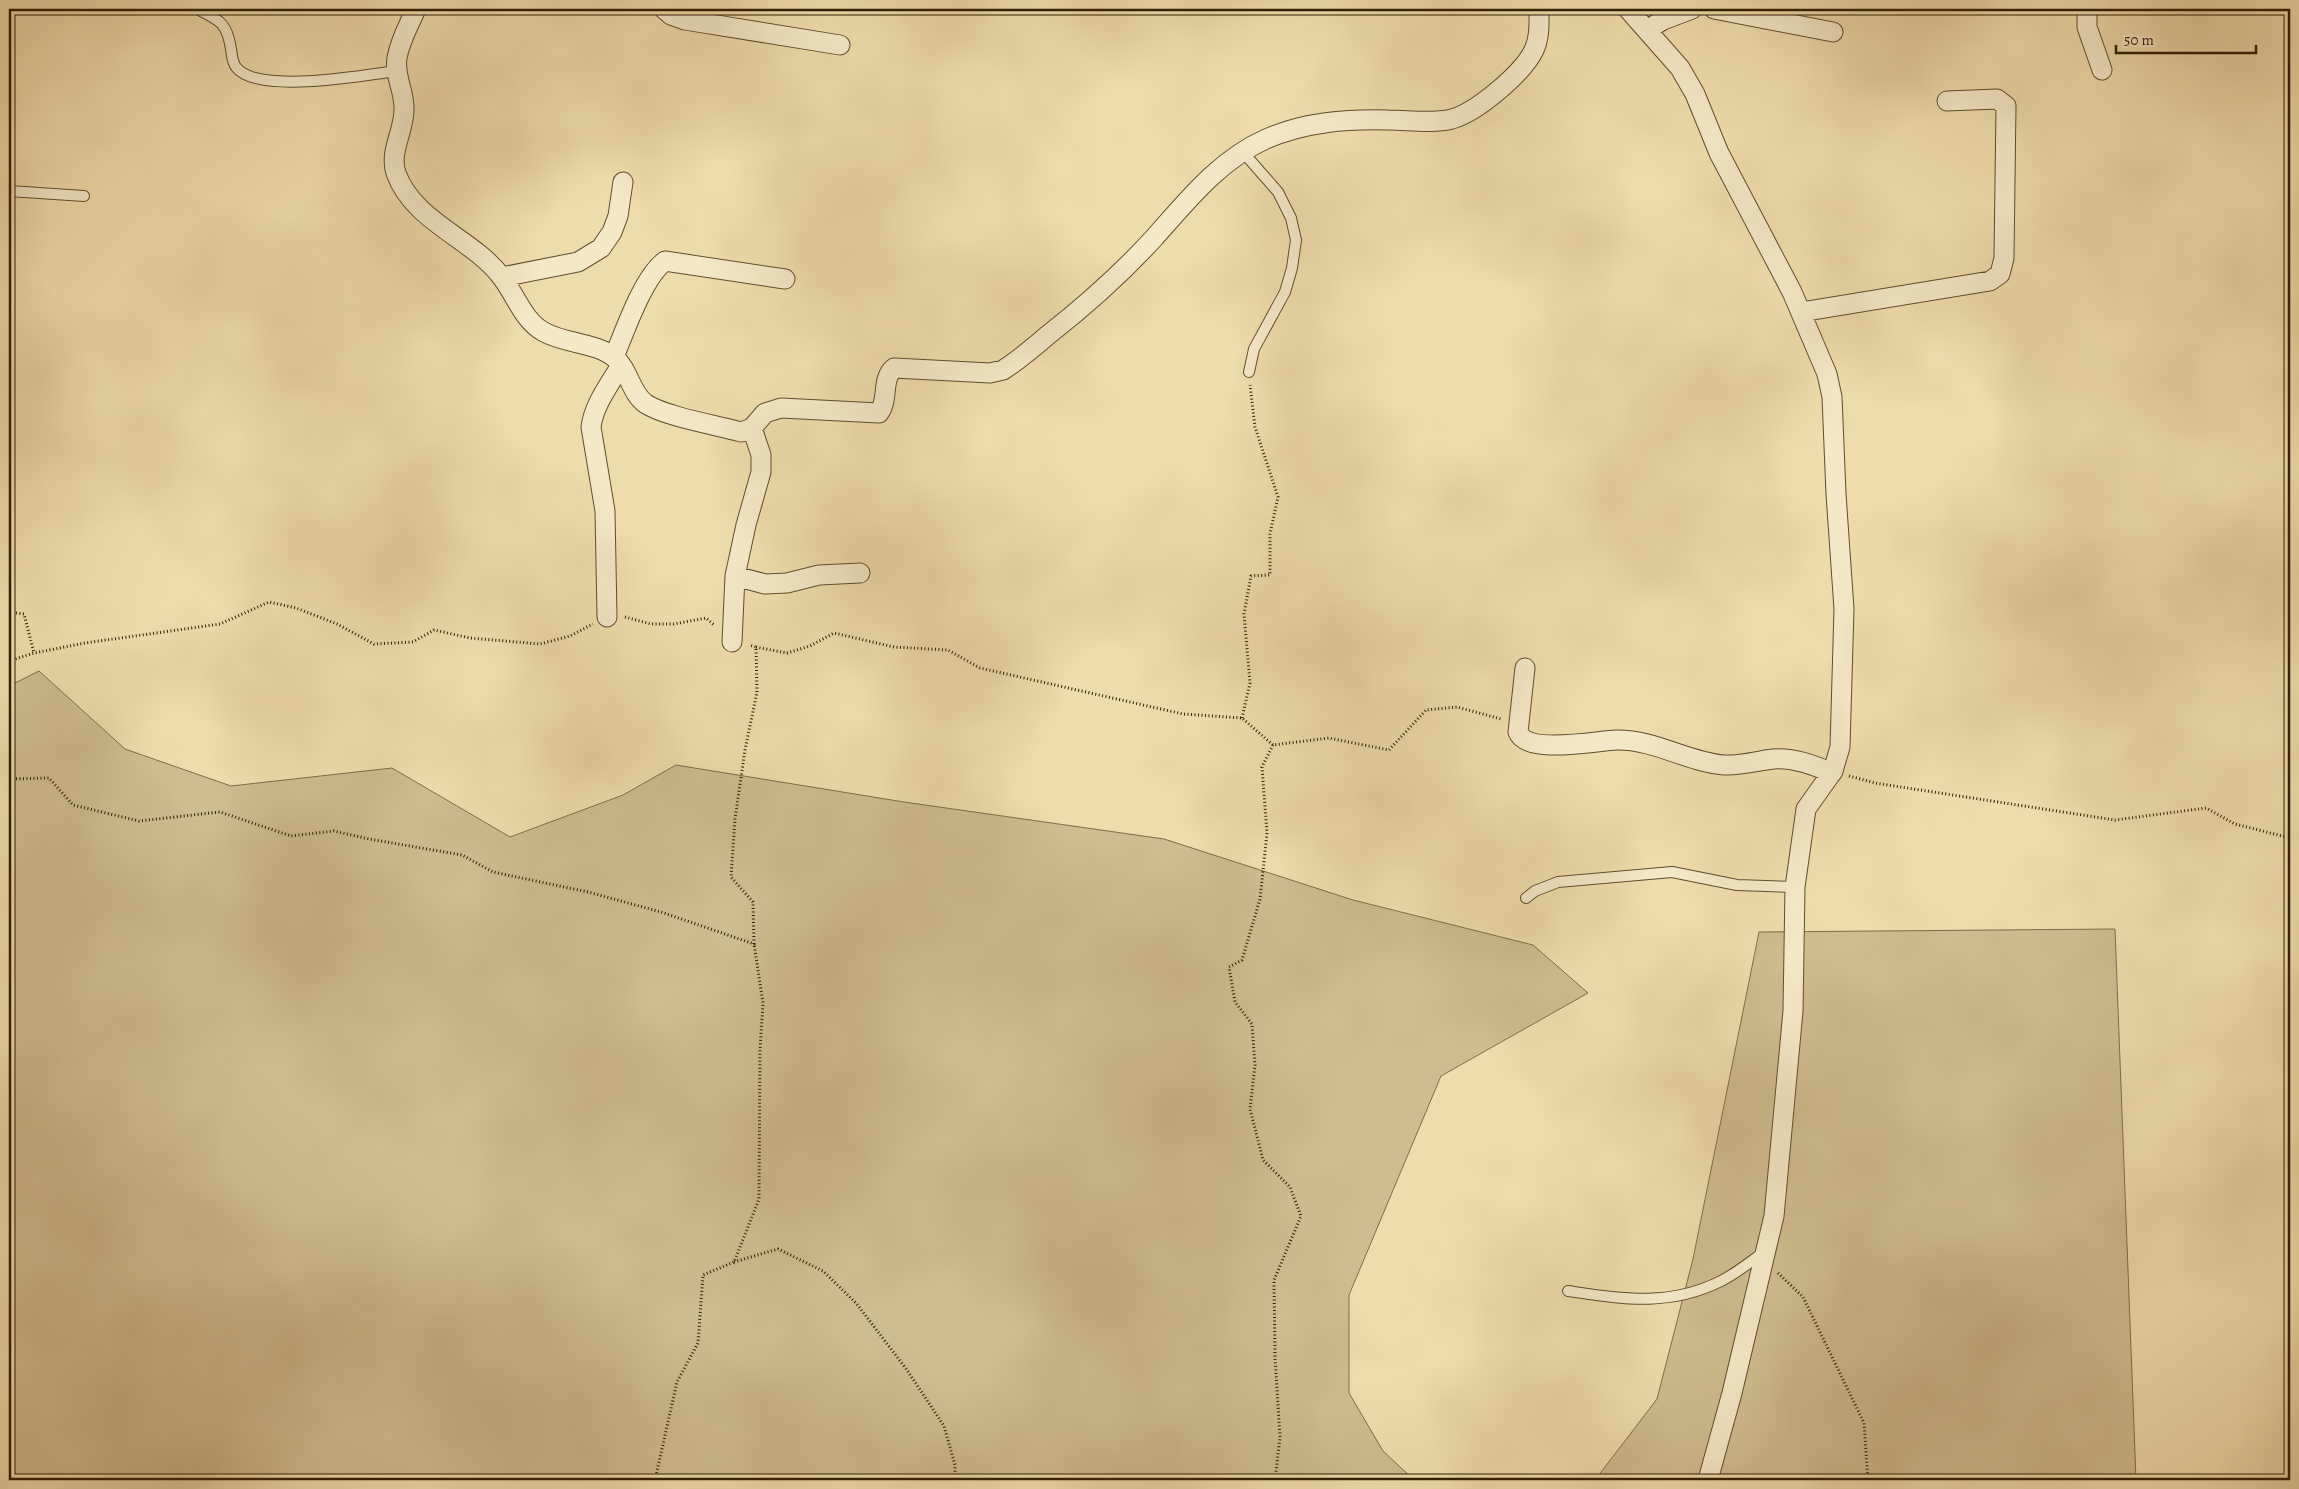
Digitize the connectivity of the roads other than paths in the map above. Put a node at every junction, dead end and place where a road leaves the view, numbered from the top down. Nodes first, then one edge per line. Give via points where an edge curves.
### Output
1 (196, 9) edge
2 (416, 9) edge
3 (664, 9) edge
4 (1539, 9) edge
5 (1628, 9) edge
6 (1692, 9) edge
7 (1714, 9) edge
8 (2087, 9) edge
9 (1647, 30) junction
10 (1833, 32) dead end
11 (840, 44) dead end
12 (2102, 70) dead end
13 (396, 71) junction
14 (1947, 101) dead end
15 (1242, 151) junction
16 (623, 182) dead end
17 (9, 191) edge
18 (84, 196) dead end
19 (502, 277) junction
20 (785, 279) dead end
21 (1801, 312) junction
22 (617, 361) junction
23 (1249, 372) road end
24 (752, 428) junction
25 (860, 573) dead end
26 (735, 576) junction
27 (608, 617) road end
28 (732, 642) road end
29 (1525, 668) dead end
30 (1832, 772) junction
31 (1795, 887) junction
32 (1526, 898) dead end
33 (1765, 1254) junction
34 (1568, 1291) dead end
35 (1708, 1480) edge

1 - 13 lane via 219,20 227,29 234,64 246,74 268,80 297,82
2 - 13 street via 400,46
3 - 11 street via 685,20
4 - 15 street via 1540,28 1534,51 1500,88 1467,114 1434,121 1360,119 1323,122 1290,130
5 - 9 street
6 - 9 street
7 - 10 street
8 - 12 street via 2087,27
9 - 21 street via 1680,68 1695,94 1719,153
13 - 19 street via 404,100 394,163 401,183 422,210
14 - 21 street via 1997,99 2006,106 2004,258 2000,274 1990,281
15 - 23 lane via 1278,192 1291,218 1296,240 1285,292 1254,349
15 - 24 street via 1208,179 1098,294 1003,370 990,373 894,368 887,378 879,413 781,408 766,413
16 - 19 street via 618,216 601,248 578,262
17 - 18 lane
19 - 22 street via 527,317 544,332
20 - 22 street via 665,261 657,267 645,288
21 - 30 street via 1819,352 1832,397 1844,610 1840,747
22 - 24 street via 639,398 656,410 741,432
22 - 27 street via 591,427 605,511
24 - 26 street via 761,455 761,472
25 - 26 street via 819,575 770,584
26 - 28 street
29 - 30 street via 1518,724 1520,737 1531,743 1634,740 1720,765 1736,766 1774,759 1813,765
30 - 31 street via 1806,809
31 - 32 lane via 1737,884 1672,872 1564,881 1546,886
31 - 33 street via 1793,1011 1774,1216
33 - 34 lane via 1723,1280 1692,1293 1635,1300
33 - 35 street

